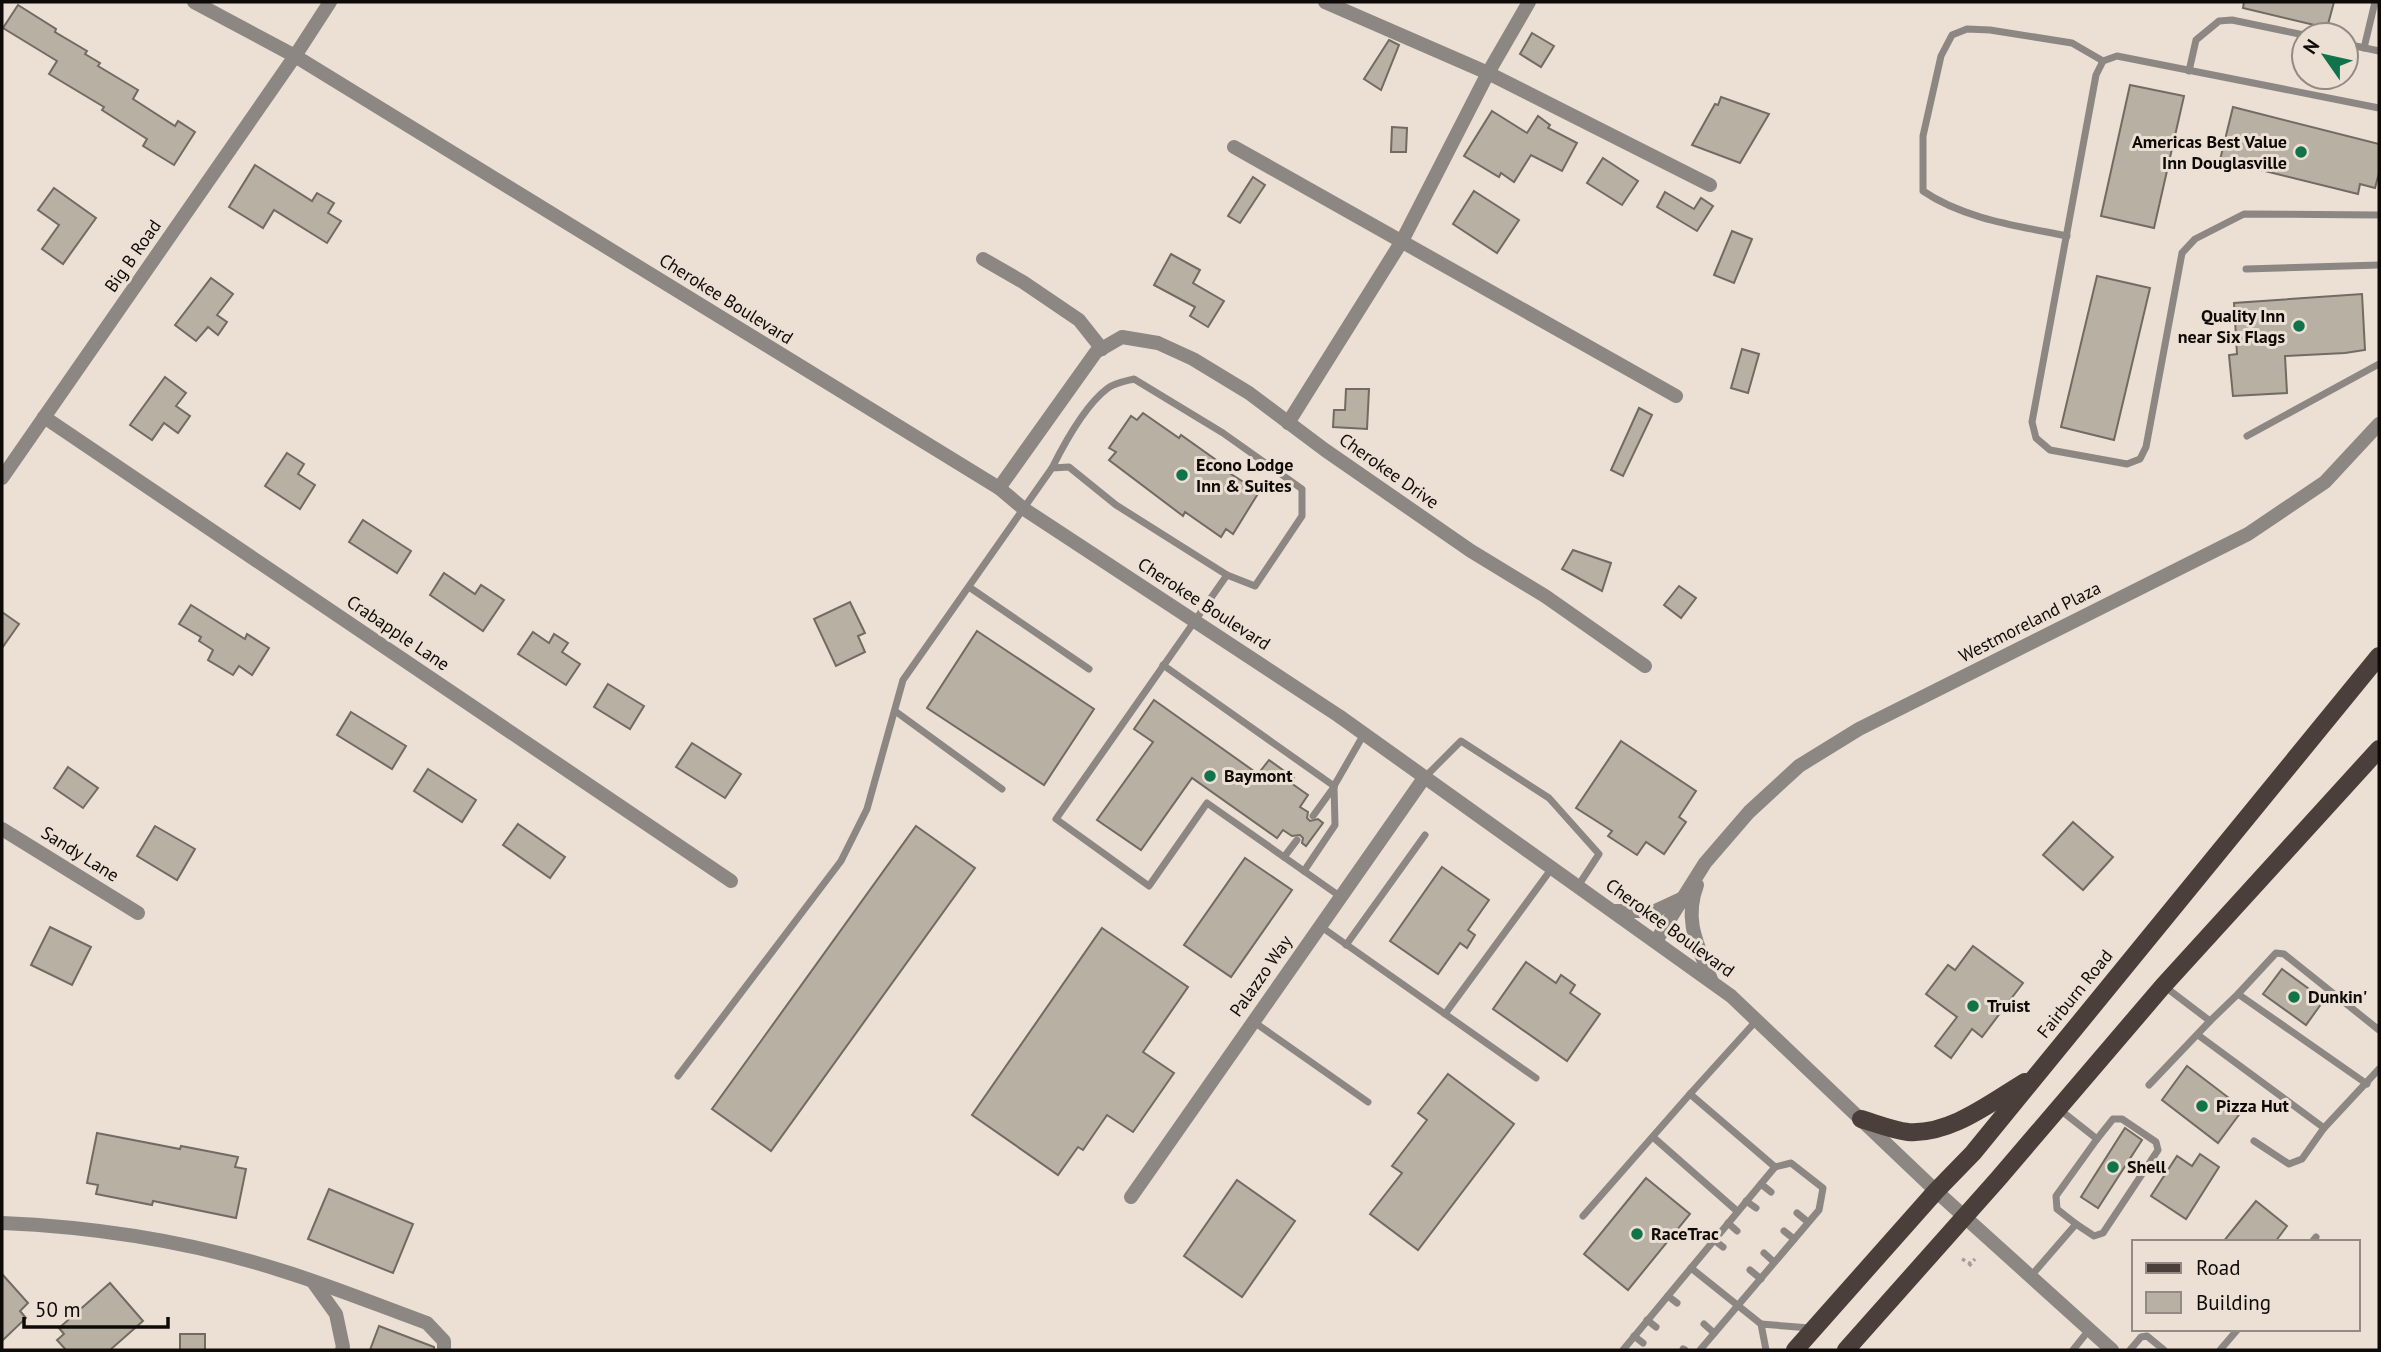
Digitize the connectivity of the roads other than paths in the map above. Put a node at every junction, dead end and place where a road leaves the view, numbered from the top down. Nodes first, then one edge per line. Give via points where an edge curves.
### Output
1 (194, 2) edge
2 (330, 2) edge
3 (1325, 2) edge
4 (1529, 2) edge
5 (2375, 2) edge
6 (2290, 32) edge
7 (2360, 47) edge
8 (2364, 48) junction
9 (2379, 51) edge
10 (295, 56) junction
11 (2103, 61) junction
12 (2189, 71) junction
13 (1488, 73) junction
14 (2379, 108) edge
15 (1234, 147) dead end
16 (1710, 185) dead end
17 (2379, 215) edge
18 (2067, 236) junction
19 (1402, 241) junction
20 (983, 259) dead end
21 (2379, 265) edge
22 (2246, 269) dead end
23 (1102, 349) junction
24 (2379, 364) edge
25 (1676, 396) dead end
26 (44, 417) junction
27 (1288, 423) junction
28 (2379, 424) edge
29 (2247, 436) dead end
30 (1052, 468) junction
31 (2, 478) edge
32 (999, 488) junction
33 (1024, 509) junction
34 (1227, 575) junction
35 (969, 587) junction
36 (1194, 621) junction
37 (2379, 656) edge
38 (1163, 665) junction
39 (1645, 666) dead end
40 (1089, 669) dead end
41 (895, 711) junction
42 (1364, 734) junction
43 (2379, 749) edge
44 (1424, 778) junction
45 (1334, 786) junction
46 (1002, 789) dead end
47 (1313, 816) dead end
48 (2, 828) edge
49 (1425, 835) dead end
50 (1297, 839) dead end
51 (1284, 857) junction
52 (1705, 863) junction
53 (1552, 867) junction
54 (1304, 871) junction
55 (730, 881) dead end
56 (1578, 886) junction
57 (1340, 897) junction
58 (1684, 897) junction
59 (1614, 911) junction
60 (138, 912) dead end
61 (1320, 926) junction
62 (1656, 941) junction
63 (1346, 945) junction
64 (1713, 983) junction
65 (2163, 986) junction
66 (2238, 994) junction
67 (1445, 1014) junction
68 (1756, 1020) junction
69 (2210, 1021) junction
70 (1253, 1022) junction
71 (2379, 1030) edge
72 (2198, 1035) junction
73 (2379, 1069) edge
74 (2037, 1074) junction
75 (678, 1076) dead end
76 (1536, 1078) dead end
77 (2367, 1084) junction
78 (2150, 1085) dead end
79 (1690, 1094) junction
80 (1368, 1102) dead end
81 (2059, 1109) junction
82 (1861, 1119) junction
83 (2324, 1128) junction
84 (1653, 1137) junction
85 (2097, 1139) junction
86 (2254, 1142) dead end
87 (1775, 1167) junction
88 (1761, 1184) junction
89 (1936, 1191) junction
90 (1771, 1192) dead end
91 (1131, 1197) dead end
92 (1746, 1201) junction
93 (1756, 1208) dead end
94 (1737, 1211) junction
95 (1797, 1213) dead end
96 (1583, 1216) dead end
97 (1964, 1216) junction
98 (2, 1223) edge
99 (1728, 1223) junction
100 (1808, 1223) junction
101 (2076, 1224) junction
102 (1737, 1231) dead end
103 (1784, 1231) dead end
104 (1714, 1240) junction
105 (1794, 1240) junction
106 (1723, 1247) dead end
107 (1764, 1253) dead end
108 (1774, 1262) junction
109 (1691, 1268) junction
110 (1750, 1270) dead end
111 (2031, 1277) junction
112 (1761, 1279) junction
113 (313, 1282) junction
114 (1668, 1296) junction
115 (1677, 1303) dead end
116 (1738, 1306) junction
117 (1647, 1320) junction
118 (1703, 1324) dead end
119 (1761, 1324) junction
120 (1656, 1327) dead end
121 (1814, 1328) junction
122 (2089, 1329) junction
123 (2236, 1331) edge
124 (1714, 1333) junction
125 (1634, 1336) junction
126 (1643, 1343) dead end
127 (342, 1350) edge
128 (444, 1350) edge
129 (1623, 1350) edge
130 (1700, 1350) edge
131 (1766, 1350) edge
132 (1795, 1350) edge
133 (1846, 1350) edge
134 (2073, 1350) edge
135 (2112, 1350) edge
136 (2130, 1350) edge
137 (2164, 1350) edge
138 (2220, 1350) edge

1 - 10 street, Cherokee Boulevard
2 - 10 street, Big B Road
3 - 13 street
4 - 13 street
5 - 8 lane
6 - 12 lane via 2232,20 2219,22 2196,40
7 - 8 lane
8 - 9 lane
10 - 26 street, Big B Road
10 - 32 street, Cherokee Boulevard
11 - 12 lane via 2117,56
11 - 18 lane via 2096,75
11 - 18 lane via 2072,43 1990,30 1967,29 1952,35 1941,56 1923,136 1923,191 1943,205 2008,225
12 - 14 lane
13 - 16 street
13 - 19 street
15 - 19 street
17 - 18 lane via 2244,214 2195,239 2182,253 2146,447 2140,458 2127,464 2050,450 2036,438 2032,422
19 - 25 street
19 - 27 street
20 - 23 street via 1079,320
21 - 22 lane
23 - 27 street, Cherokee Drive via 1122,337 1158,343 1193,359
23 - 32 street
24 - 29 lane
26 - 31 street, Big B Road
26 - 55 street, Crabapple Lane
27 - 39 street, Cherokee Drive
28 - 52 street, Westmoreland Plaza via 2325,482 2248,534 1860,729 1799,766 1749,812
30 - 33 lane
30 - 34 lane via 1069,467 1116,505
30 - 34 lane via 1080,419 1109,387 1134,379 1223,433 1302,489 1302,516 1255,586
32 - 33 street, Cherokee Boulevard
33 - 35 lane
33 - 36 street, Cherokee Boulevard
34 - 36 lane
35 - 40 lane
35 - 41 lane via 903,680
36 - 38 lane
36 - 42 street, Cherokee Boulevard
37 - 74 main road, Fairburn Road
38 - 45 lane
38 - 51 lane via 1056,819 1149,886 1208,803
41 - 46 lane
41 - 75 lane via 867,808 841,860
42 - 44 street, Cherokee Boulevard
42 - 45 lane
43 - 65 main road
44 - 53 street, Cherokee Boulevard
44 - 56 lane via 1461,741 1549,798 1599,854
44 - 57 street, Palazzo Way
45 - 47 lane
45 - 54 lane via 1335,825
48 - 60 street, Sandy Lane
49 - 63 lane
50 - 51 lane
51 - 54 lane
52 - 58 street, Westmoreland Plaza
52 - 64 street, Westmoreland Plaza via 1692,896 1690,925
53 - 56 street, Cherokee Boulevard
53 - 67 lane
54 - 57 lane
56 - 59 street, Cherokee Boulevard
57 - 61 street, Palazzo Way
58 - 59 street via 1655,911
58 - 62 street, Westmoreland Plaza
59 - 62 street, Cherokee Boulevard
61 - 63 lane
61 - 70 street, Palazzo Way
62 - 64 street, Cherokee Boulevard
63 - 67 lane
64 - 68 street, Cherokee Boulevard
65 - 69 lane
65 - 81 main road
66 - 69 lane
66 - 71 lane via 2276,953 2284,954
66 - 77 lane
67 - 76 lane
68 - 79 lane
68 - 82 street, Cherokee Boulevard
69 - 72 lane
70 - 80 lane
70 - 91 street, Palazzo Way
72 - 78 lane
72 - 83 lane
73 - 77 lane
74 - 82 main road via 1932,1132 1906,1132
74 - 89 main road, Fairburn Road
77 - 83 lane
79 - 84 lane
79 - 87 lane
81 - 85 lane
81 - 97 main road
82 - 89 street, Cherokee Boulevard
83 - 86 lane via 2302,1159 2289,1164
84 - 94 lane
84 - 96 lane
85 - 101 lane via 2056,1196 2057,1209
85 - 101 lane via 2113,1119 2122,1119 2156,1142 2158,1150 2103,1233 2094,1236
87 - 88 lane
87 - 100 lane via 1791,1163 1823,1188 1819,1210
88 - 90 lane
88 - 92 lane
89 - 97 street, Cherokee Boulevard
89 - 121 main road, Fairburn Road
92 - 93 lane
92 - 94 lane
94 - 99 lane
95 - 100 lane
97 - 111 street, Cherokee Boulevard
97 - 133 main road
98 - 113 street via 157,1239
99 - 102 lane
99 - 104 lane
100 - 105 lane
101 - 111 lane
103 - 105 lane
104 - 106 lane
104 - 109 lane
105 - 108 lane
107 - 108 lane
108 - 112 lane
109 - 114 lane
109 - 116 lane
110 - 112 lane
111 - 122 street, Cherokee Boulevard
112 - 116 lane
113 - 127 street via 336,1314
113 - 128 street via 427,1323 444,1341
114 - 115 lane
114 - 117 lane
116 - 119 lane
116 - 124 lane
117 - 120 lane
117 - 125 lane
118 - 124 lane
119 - 121 lane
119 - 131 lane
121 - 132 main road, Fairburn Road
122 - 134 lane
122 - 135 street, Cherokee Boulevard
123 - 138 lane
124 - 130 lane
125 - 126 lane
125 - 129 lane
136 - 137 lane via 2147,1336

